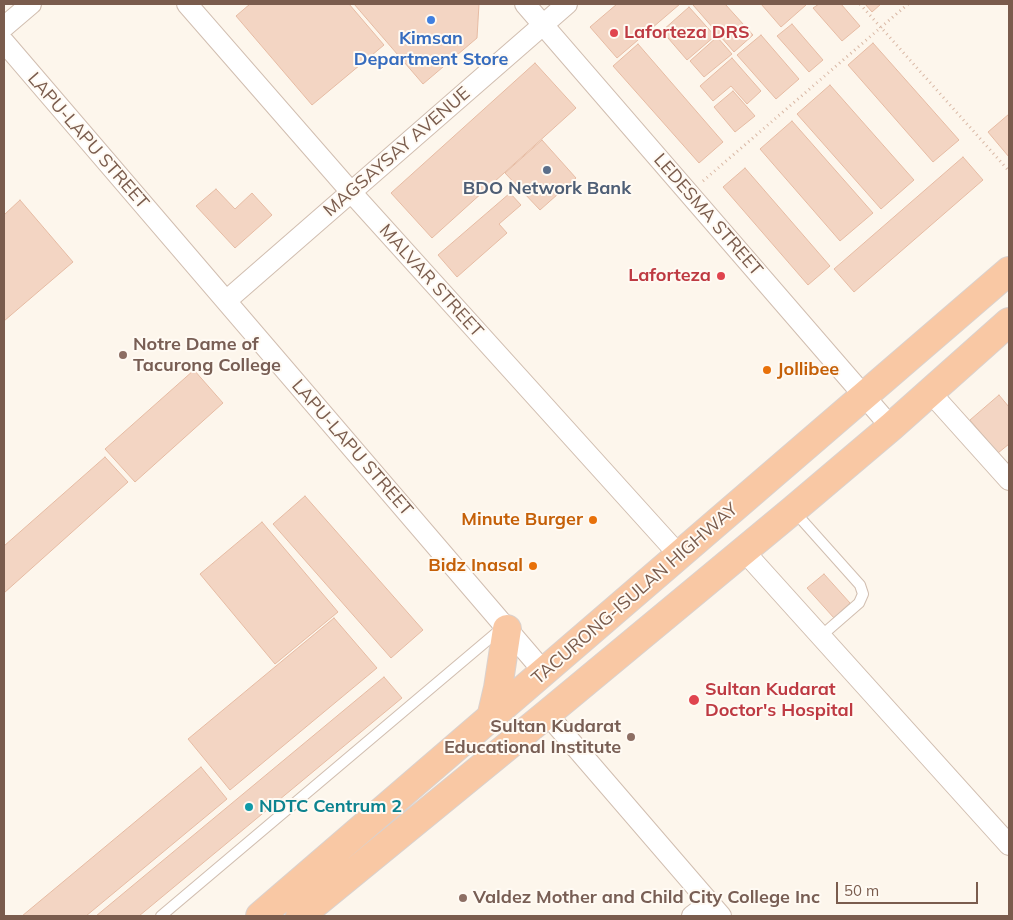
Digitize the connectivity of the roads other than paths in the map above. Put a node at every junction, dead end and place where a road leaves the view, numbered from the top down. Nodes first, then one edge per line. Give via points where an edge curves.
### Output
1 (31, 4) edge
2 (187, 4) edge
3 (525, 4) edge
4 (567, 4) edge
5 (543, 25) junction
6 (4, 27) edge
7 (4, 42) edge
8 (351, 192) junction
9 (1009, 271) edge
10 (226, 301) junction
11 (1009, 322) edge
12 (930, 392) junction
13 (864, 396) junction
14 (891, 427) junction
15 (1009, 480) edge
16 (792, 510) junction
17 (743, 550) junction
18 (680, 555) junction
19 (506, 627) junction
20 (821, 636) junction
21 (544, 672) junction
22 (547, 714) junction
23 (492, 718) junction
24 (1009, 846) edge
25 (715, 910) edge
26 (161, 916) edge
27 (260, 916) edge
28 (300, 916) edge
29 (692, 916) edge

1 - 6 street
2 - 8 street, MALVAR STREET
3 - 5 street, LEDESMA STREET
4 - 5 street, MAGSAYSAY AVENUE
5 - 8 street, MAGSAYSAY AVENUE
5 - 13 street, LEDESMA STREET
7 - 10 street, LAPU-LAPU STREET
8 - 10 street, MAGSAYSAY AVENUE
8 - 18 street, MALVAR STREET
9 - 13 highway, TACURONG-ISULAN HIGHWAY
10 - 19 street, LAPU-LAPU STREET
11 - 12 highway, TACURONG-ISULAN HIGHWAY
12 - 14 highway, TACURONG-ISULAN HIGHWAY
12 - 15 street
13 - 14 street, LEDESMA STREET
13 - 18 highway, TACURONG-ISULAN HIGHWAY
14 - 16 highway, TACURONG-ISULAN HIGHWAY
16 - 17 highway, TACURONG-ISULAN HIGHWAY
16 - 20 lane via 860,585 863,594 859,603
17 - 20 street
17 - 22 highway, TACURONG-ISULAN HIGHWAY
18 - 21 highway, TACURONG-ISULAN HIGHWAY
19 - 21 street, LAPU-LAPU STREET
19 - 23 highway
19 - 26 lane
20 - 24 street
21 - 23 highway, TACURONG-ISULAN HIGHWAY
22 - 25 street
22 - 28 highway, TACURONG-ISULAN HIGHWAY
23 - 27 highway, TACURONG-ISULAN HIGHWAY
25 - 29 street

